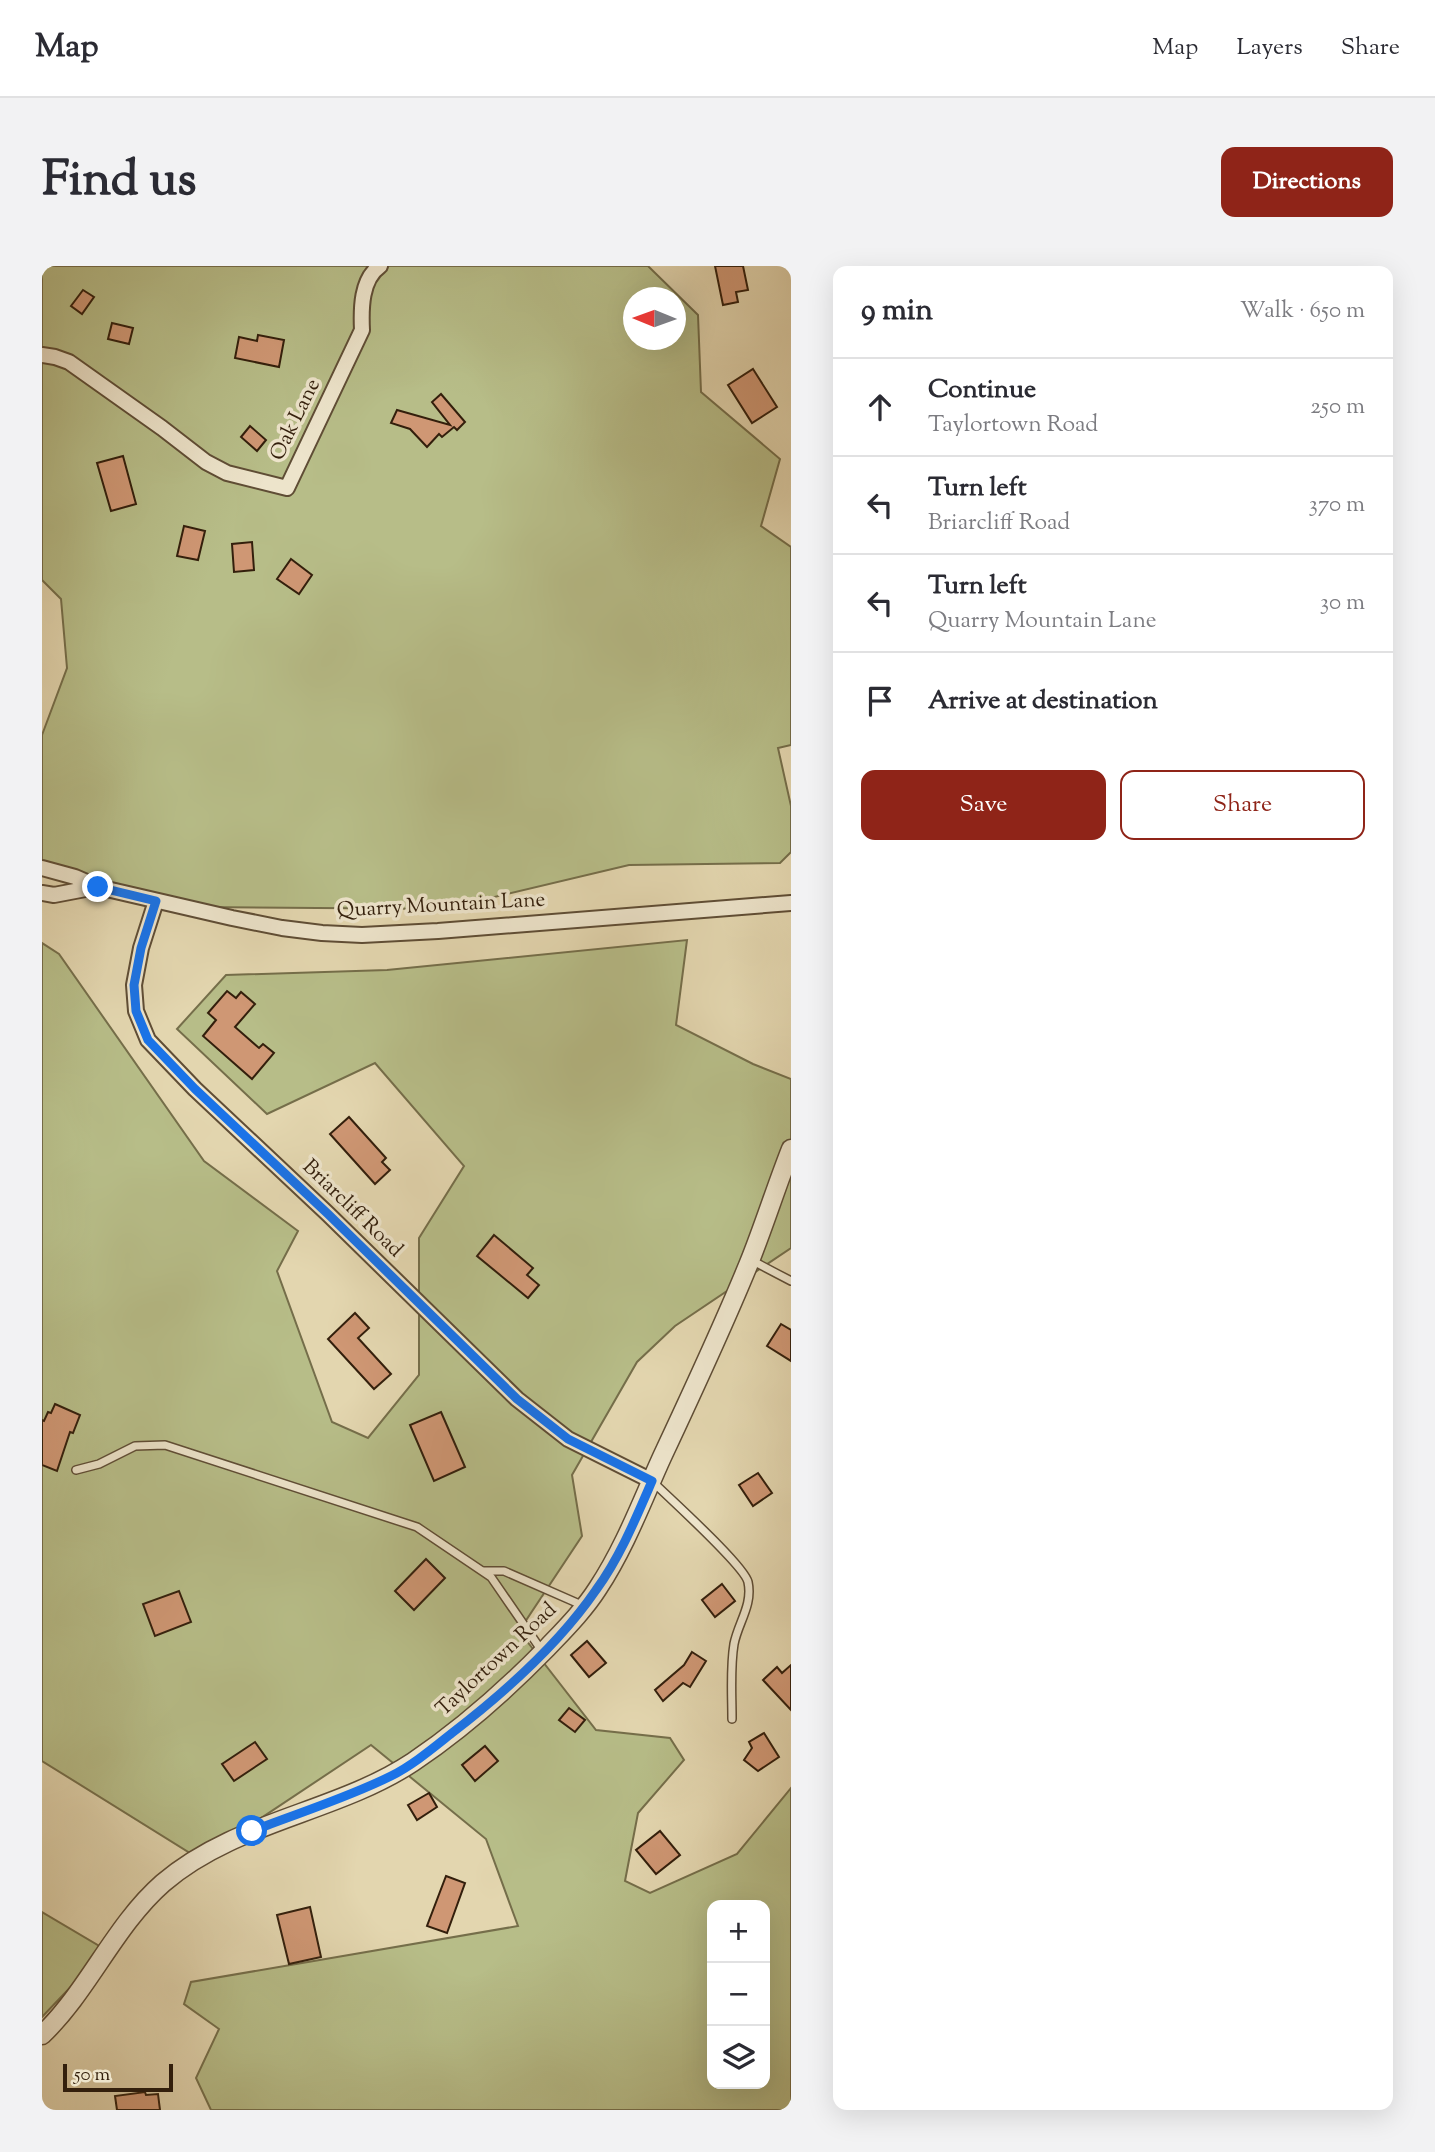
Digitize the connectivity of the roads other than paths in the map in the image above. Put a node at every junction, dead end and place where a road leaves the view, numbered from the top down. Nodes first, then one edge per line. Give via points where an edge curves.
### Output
1 (380, 266) edge
2 (42, 355) edge
3 (42, 868) edge
4 (98, 887) junction
5 (42, 893) edge
6 (156, 901) junction
7 (791, 903) edge
8 (791, 1149) edge
9 (751, 1259) junction
10 (791, 1281) edge
11 (76, 1470) dead end
12 (652, 1481) junction
13 (483, 1572) junction
14 (584, 1607) junction
15 (543, 1652) junction
16 (732, 1719) dead end
17 (42, 2035) edge

1 - 2 street, Oak Lane via 372,272 361,304 362,330 287,488 227,473 206,462 69,362
3 - 4 street, Quarry Mountain Lane
4 - 5 street, Quarry Mountain Lane
4 - 6 street, Quarry Mountain Lane
6 - 7 street, Quarry Mountain Lane via 282,928 362,935
6 - 12 street, Briarcliff Road via 134,985 136,1011 148,1040 517,1399 568,1439
8 - 9 street, Taylortown Road
9 - 10 lane
9 - 12 street, Taylortown Road
11 - 13 lane via 135,1446 165,1445 417,1527
12 - 14 street, Taylortown Road via 618,1553
12 - 16 lane via 748,1579 747,1611 734,1642
13 - 14 lane via 504,1571
13 - 15 lane
14 - 15 street, Taylortown Road
15 - 17 street, Taylortown Road via 476,1714 394,1774 252,1831 179,1871 123,1928

